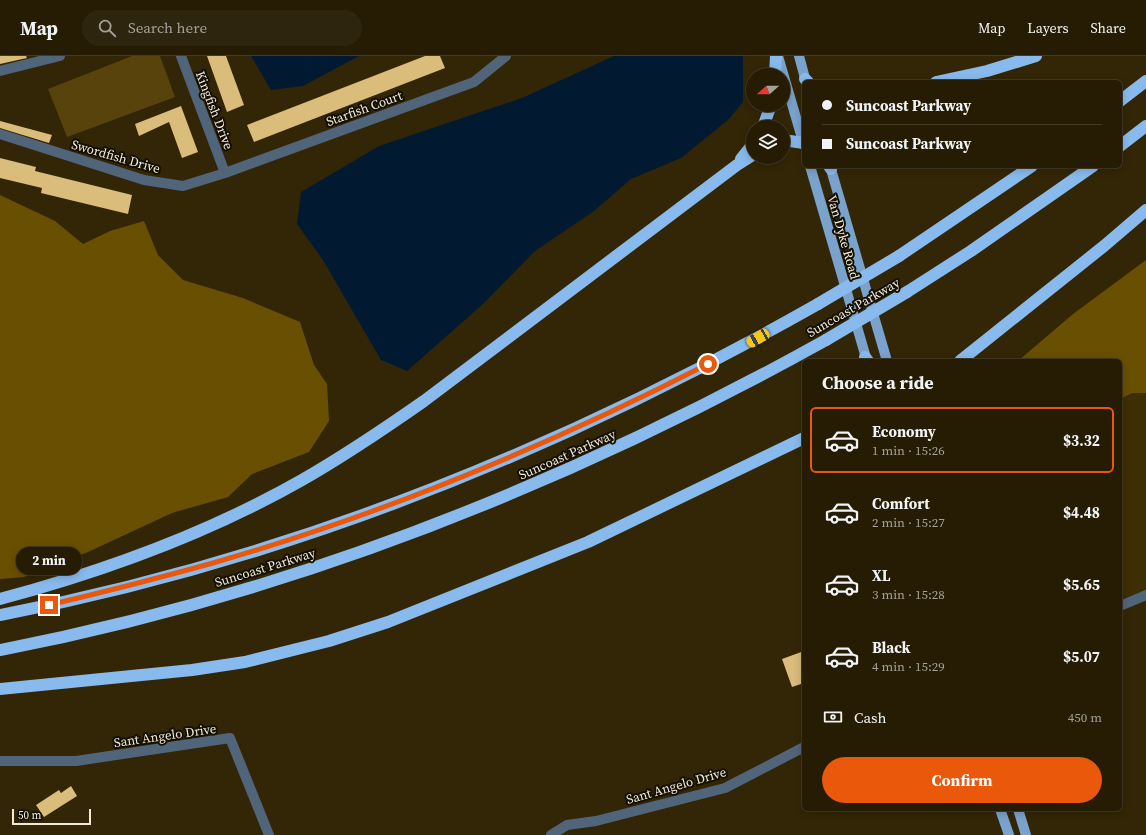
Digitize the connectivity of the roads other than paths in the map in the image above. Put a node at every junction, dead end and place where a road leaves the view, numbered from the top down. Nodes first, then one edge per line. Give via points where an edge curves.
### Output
1 (60, 56) edge
2 (181, 56) edge
3 (506, 56) edge
4 (777, 56) edge
5 (798, 56) edge
6 (1036, 56) edge
7 (776, 68) edge
8 (0, 71) edge
9 (807, 80) edge
10 (945, 80) edge
11 (1146, 81) edge
12 (1122, 99) edge
13 (1146, 126) edge
14 (0, 134) edge
15 (802, 137) edge
16 (790, 141) edge
17 (802, 143) edge
18 (1122, 144) edge
19 (746, 153) edge
20 (746, 159) edge
21 (737, 165) junction
22 (811, 168) edge
23 (830, 168) edge
24 (1029, 168) edge
25 (1090, 168) edge
26 (225, 173) junction
27 (1146, 210) edge
28 (867, 359) edge
29 (886, 359) edge
30 (963, 359) edge
31 (802, 439) edge
32 (1146, 596) edge
33 (0, 599) edge
34 (1122, 605) edge
35 (0, 615) edge
36 (0, 650) edge
37 (0, 690) edge
38 (802, 748) edge
39 (0, 761) edge
40 (1001, 811) edge
41 (1019, 811) edge
42 (269, 835) edge
43 (551, 835) edge
44 (1009, 835) edge
45 (1026, 835) edge

1 - 8 street
2 - 26 street, Kingfish Drive
3 - 26 street, Starfish Court via 474,82
4 - 7 highway
4 - 15 main road
5 - 9 main road
6 - 10 highway
11 - 12 highway
13 - 18 highway
14 - 26 street, Swordfish Drive via 144,180 183,186
16 - 17 highway
19 - 21 highway
20 - 21 highway
21 - 33 highway via 424,401 301,481 175,542 92,572
22 - 28 main road, Van Dyke Road
23 - 29 main road, Van Dyke Road
24 - 35 highway, Suncoast Parkway, bridge via 899,256 818,304 746,344 582,426 406,498 214,563
25 - 36 highway, Suncoast Parkway, bridge via 971,251 826,340 715,401 572,468 422,530 336,560 181,608
27 - 30 highway
31 - 37 highway via 588,542 394,620 336,639 280,654 192,670
32 - 34 street
38 - 43 street, Sant Angelo Drive via 725,788 596,821 567,825
39 - 42 street, Sant Angelo Drive via 76,761 230,738
40 - 44 main road
41 - 45 main road

